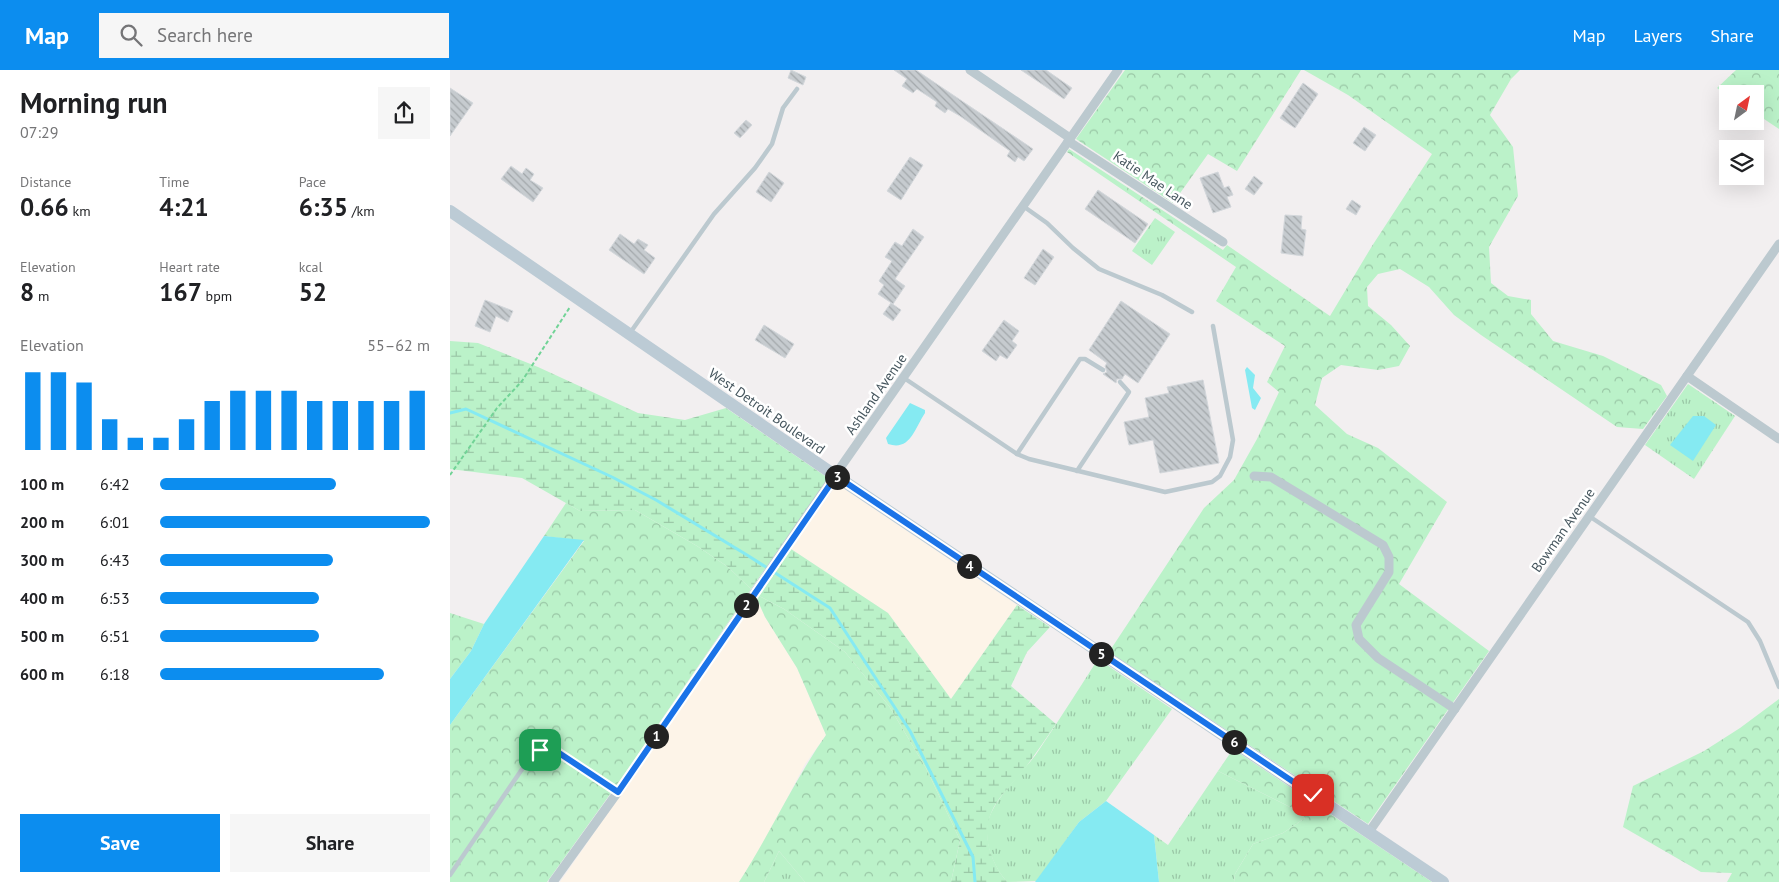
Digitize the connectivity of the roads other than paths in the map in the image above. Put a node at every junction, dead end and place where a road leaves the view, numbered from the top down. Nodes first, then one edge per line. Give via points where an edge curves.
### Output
1 (970, 70) edge
2 (1118, 70) edge
3 (797, 89) dead end
4 (1069, 140) junction
5 (1023, 206) junction
6 (450, 211) edge
7 (1223, 242) dead end
8 (1779, 244) edge
9 (1192, 312) dead end
10 (1213, 326) dead end
11 (629, 334) junction
12 (1103, 370) dead end
13 (1687, 376) junction
14 (904, 378) junction
15 (1120, 382) dead end
16 (1779, 439) edge
17 (1017, 454) junction
18 (1076, 471) junction
19 (836, 476) junction
20 (1254, 476) dead end
21 (1590, 516) junction
22 (1779, 687) edge
23 (1455, 709) junction
24 (618, 792) junction
25 (1369, 832) junction
26 (450, 875) edge
27 (553, 882) edge
28 (1443, 882) edge

1 - 4 street, Katie Mae Lane
2 - 4 street, Ashland Avenue
3 - 11 lane via 783,108 772,144 714,214
4 - 5 street, Ashland Avenue
4 - 7 street, Katie Mae Lane
5 - 9 lane via 1099,269
5 - 14 street, Ashland Avenue
6 - 11 street, West Detroit Boulevard
8 - 13 street, Bowman Avenue
10 - 18 lane via 1233,440 1230,457 1220,476 1212,482 1165,492
11 - 19 street, West Detroit Boulevard
12 - 17 lane via 1080,359
13 - 16 street
13 - 21 street, Bowman Avenue
14 - 17 lane
14 - 19 street, Ashland Avenue
15 - 18 lane via 1129,392
17 - 18 lane
19 - 24 street, Ashland Avenue
19 - 25 street, West Detroit Boulevard
20 - 23 street via 1271,477 1383,545 1389,557 1390,572 1356,625 1359,639 1378,658
21 - 22 lane via 1748,622 1760,641
21 - 23 street, Bowman Avenue
23 - 25 street, Bowman Avenue
24 - 26 lane via 556,751 540,750 531,756
24 - 27 street, Ashland Avenue
25 - 28 street, West Detroit Boulevard

